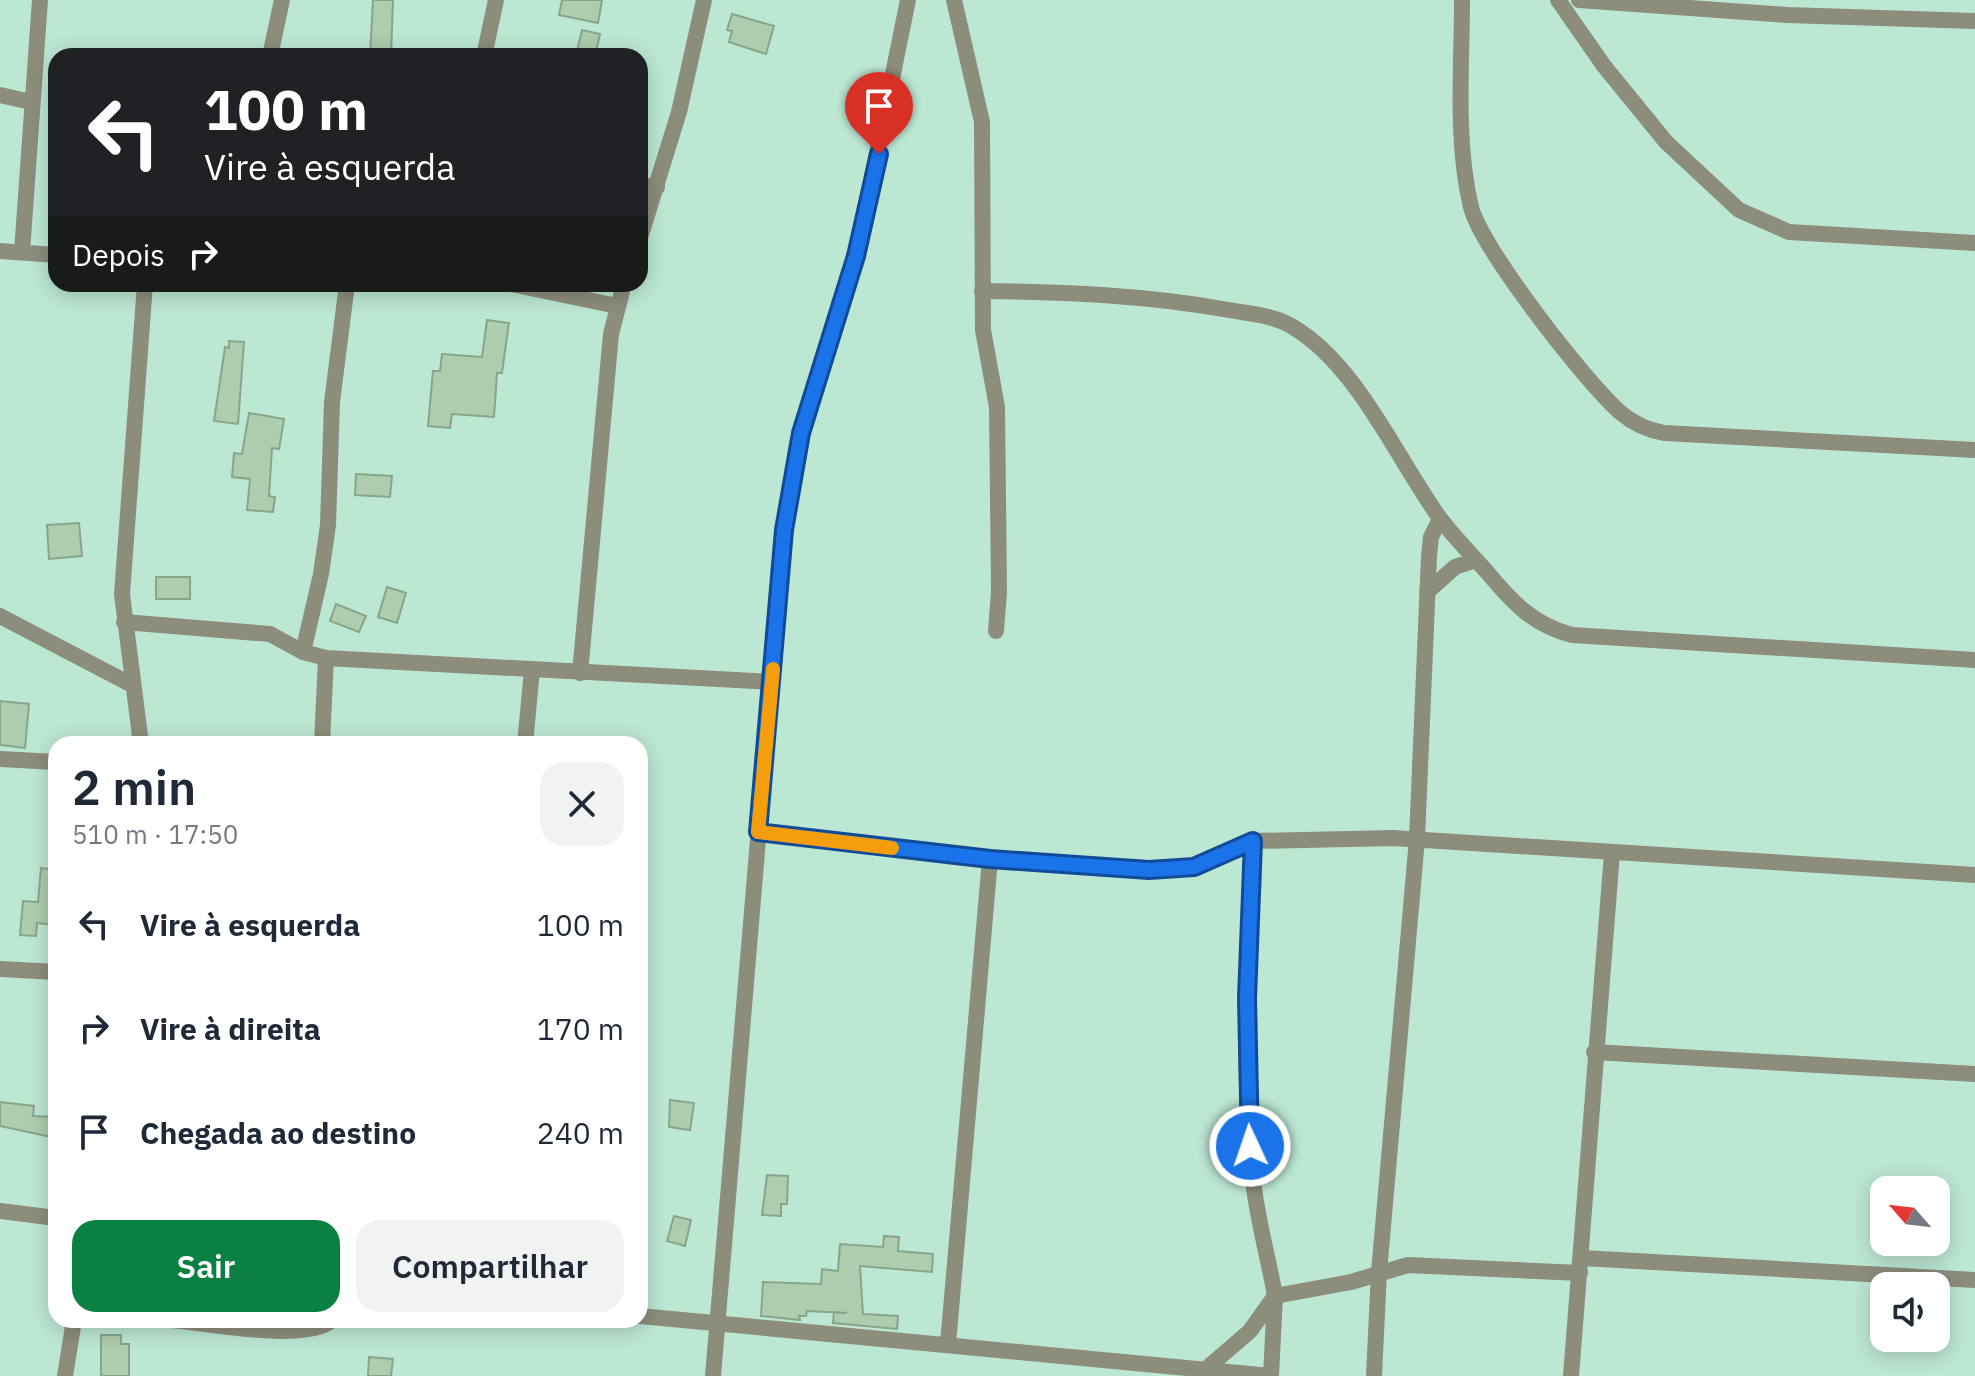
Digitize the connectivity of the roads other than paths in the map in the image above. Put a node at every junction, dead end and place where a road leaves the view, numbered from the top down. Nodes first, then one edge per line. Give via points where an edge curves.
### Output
1 (40, 0) edge
2 (282, 0) edge
3 (496, 0) edge
4 (704, 0) edge
5 (908, 0) edge
6 (954, 0) edge
7 (1462, 0) edge
8 (1558, 0) edge
9 (1579, 0) edge
10 (1975, 21) edge
11 (272, 48) edge
12 (486, 48) edge
13 (0, 95) edge
14 (31, 102) junction
15 (648, 186) edge
16 (657, 187) junction
17 (648, 214) edge
18 (1975, 243) edge
19 (0, 251) edge
20 (22, 252) junction
21 (48, 254) edge
22 (982, 291) junction
23 (144, 292) edge
24 (346, 292) edge
25 (550, 292) edge
26 (621, 292) edge
27 (617, 306) junction
28 (1975, 450) edge
29 (1440, 519) junction
30 (1476, 560) junction
31 (1427, 592) junction
32 (0, 616) edge
33 (124, 622) junction
34 (996, 631) dead end
35 (303, 652) junction
36 (326, 658) junction
37 (1975, 660) edge
38 (532, 670) junction
39 (580, 673) junction
40 (772, 682) junction
41 (132, 685) junction
42 (140, 736) edge
43 (322, 736) edge
44 (526, 736) edge
45 (0, 759) edge
46 (48, 762) edge
47 (758, 832) junction
48 (1417, 839) junction
49 (1253, 841) junction
50 (1612, 853) junction
51 (990, 859) junction
52 (1975, 875) edge
53 (0, 969) edge
54 (48, 971) edge
55 (1594, 1052) junction
56 (1975, 1074) edge
57 (0, 1211) edge
58 (48, 1217) edge
59 (1581, 1265) junction
60 (1379, 1272) junction
61 (1975, 1280) edge
62 (1275, 1296) junction
63 (648, 1317) edge
64 (718, 1326) junction
65 (73, 1328) edge
66 (259, 1328) edge
67 (318, 1328) edge
68 (948, 1344) junction
69 (1206, 1369) junction
70 (65, 1376) edge
71 (713, 1376) edge
72 (1271, 1376) edge
73 (1374, 1376) edge
74 (1571, 1376) edge

1 - 14 street
2 - 11 street
3 - 12 street
4 - 16 street
5 - 40 street via 856,256 801,433 784,530
6 - 22 street via 982,122
7 - 28 street via 1462,121 1471,208 1545,325 1621,413 1648,430 1664,433
8 - 18 street via 1666,142 1739,210 1789,232
9 - 10 street
13 - 14 street
14 - 20 street
15 - 16 street
16 - 17 street
19 - 20 street
20 - 21 street
22 - 29 street via 1170,300 1292,326 1322,348 1345,376
22 - 34 street via 983,330 997,407
23 - 33 street
24 - 35 street via 332,402 328,525
25 - 27 street
26 - 27 street
27 - 39 street
29 - 30 street
29 - 31 street via 1431,537
30 - 31 street via 1455,567
30 - 37 street via 1526,615 1572,635
31 - 48 street
32 - 41 street
33 - 35 street via 270,634
33 - 41 street
35 - 36 street
36 - 38 street
36 - 43 street
38 - 39 street
38 - 44 street
39 - 40 street
40 - 47 street
41 - 42 street
45 - 46 street
47 - 51 street
47 - 64 street
48 - 49 street
48 - 50 street
48 - 60 street
49 - 51 street via 1194,867 1149,870
49 - 62 street via 1247,1090 1252,1174
50 - 52 street
50 - 55 street
51 - 68 street
53 - 54 street
55 - 56 street
55 - 59 street
57 - 58 street
59 - 60 street via 1433,1264
59 - 61 street
59 - 74 street
60 - 62 street
60 - 73 street
62 - 69 street via 1250,1331
62 - 72 street
63 - 64 street
64 - 68 street
64 - 71 street
65 - 70 street
66 - 67 street
68 - 69 street
69 - 72 street

